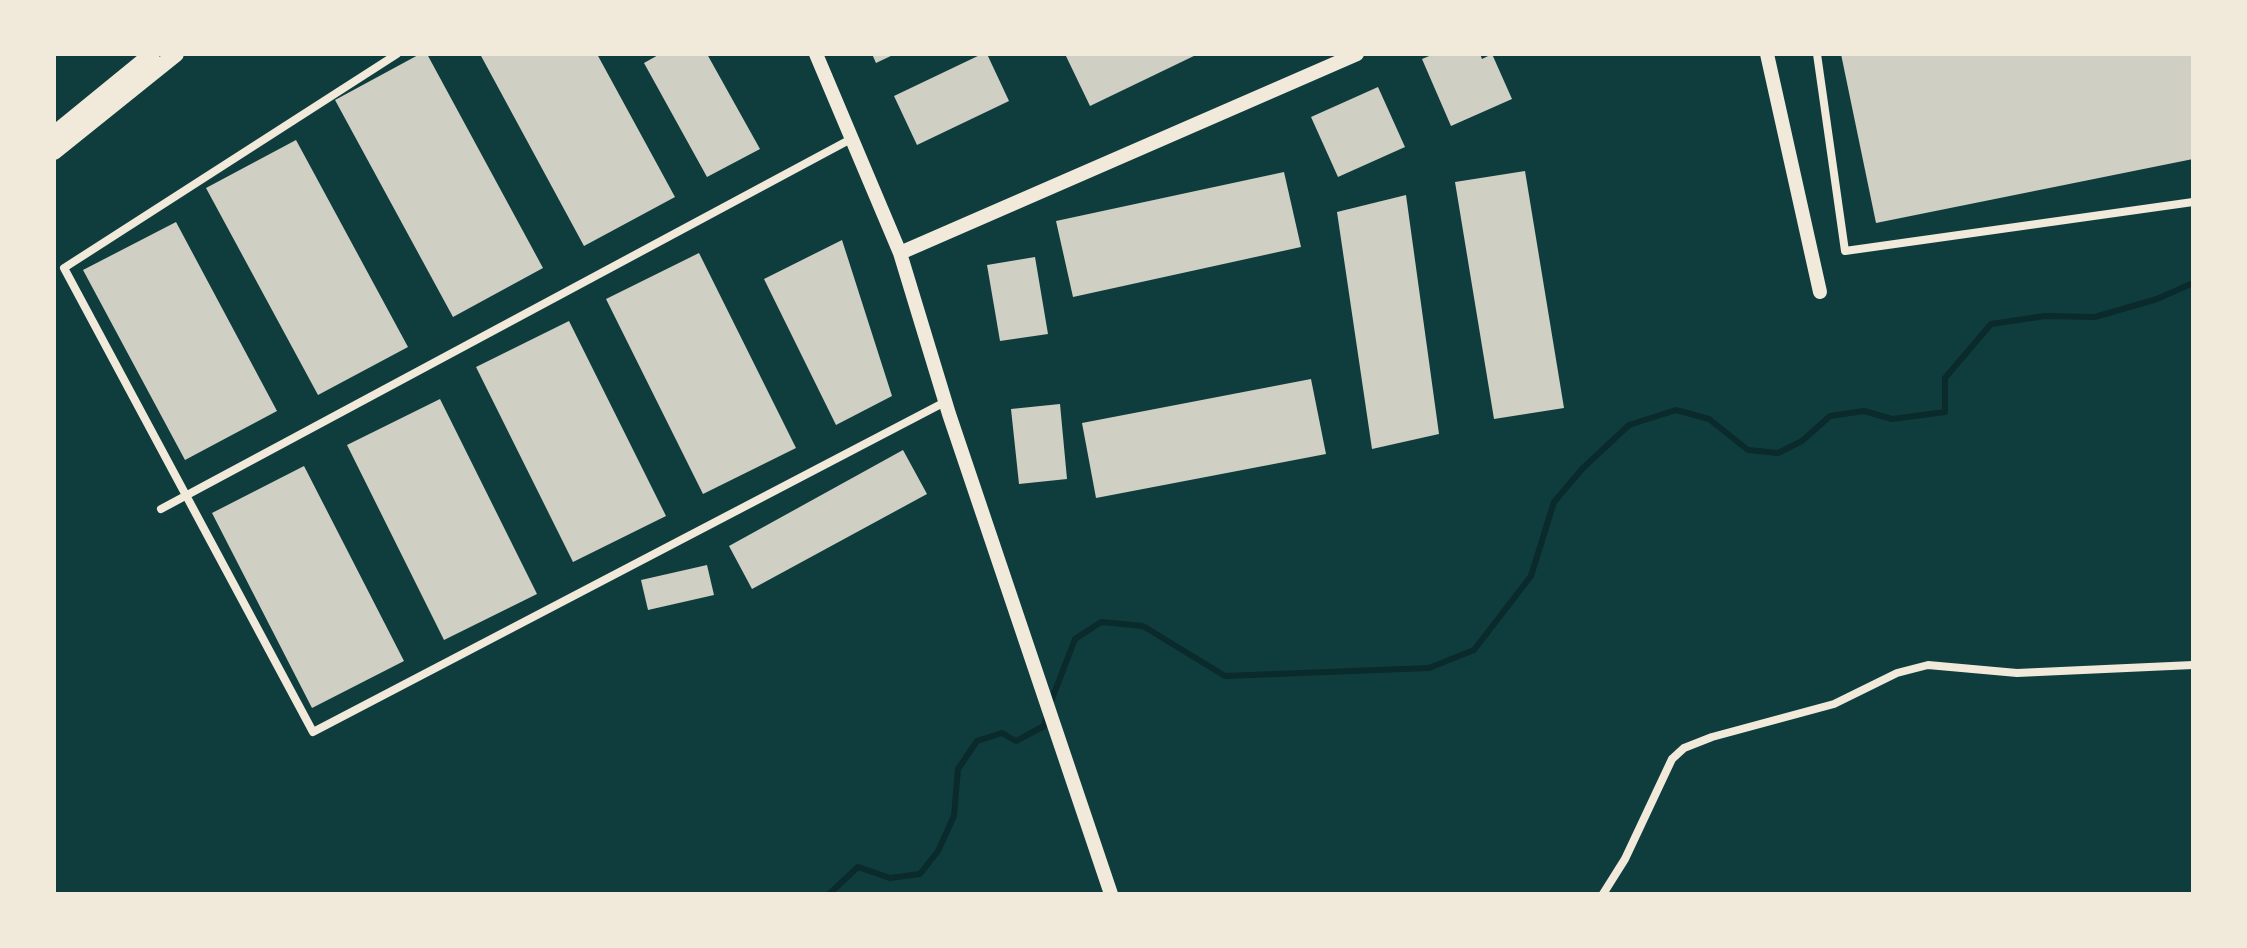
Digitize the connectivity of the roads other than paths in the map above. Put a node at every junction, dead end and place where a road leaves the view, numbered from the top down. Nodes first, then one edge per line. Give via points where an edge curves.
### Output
1 (152, 54) edge
2 (176, 54) edge
3 (397, 54) edge
4 (816, 54) edge
5 (1357, 54) edge
6 (1767, 54) edge
7 (1817, 54) edge
8 (54, 134) edge
9 (851, 139) junction
10 (54, 152) edge
11 (2193, 202) edge
12 (900, 253) junction
13 (1820, 292) dead end
14 (945, 402) junction
15 (186, 496) junction
16 (161, 509) dead end
17 (2193, 665) edge
18 (1111, 894) edge
19 (1603, 894) edge

1 - 8 main road
2 - 10 main road
3 - 15 street via 64,268
4 - 9 street
5 - 12 street
6 - 13 street
7 - 11 street via 1845,251
9 - 12 street
9 - 15 street
12 - 14 street
14 - 15 street via 313,732
14 - 18 street
15 - 16 street
17 - 19 street via 2017,673 1928,665 1897,673 1834,704 1712,737 1672,759

